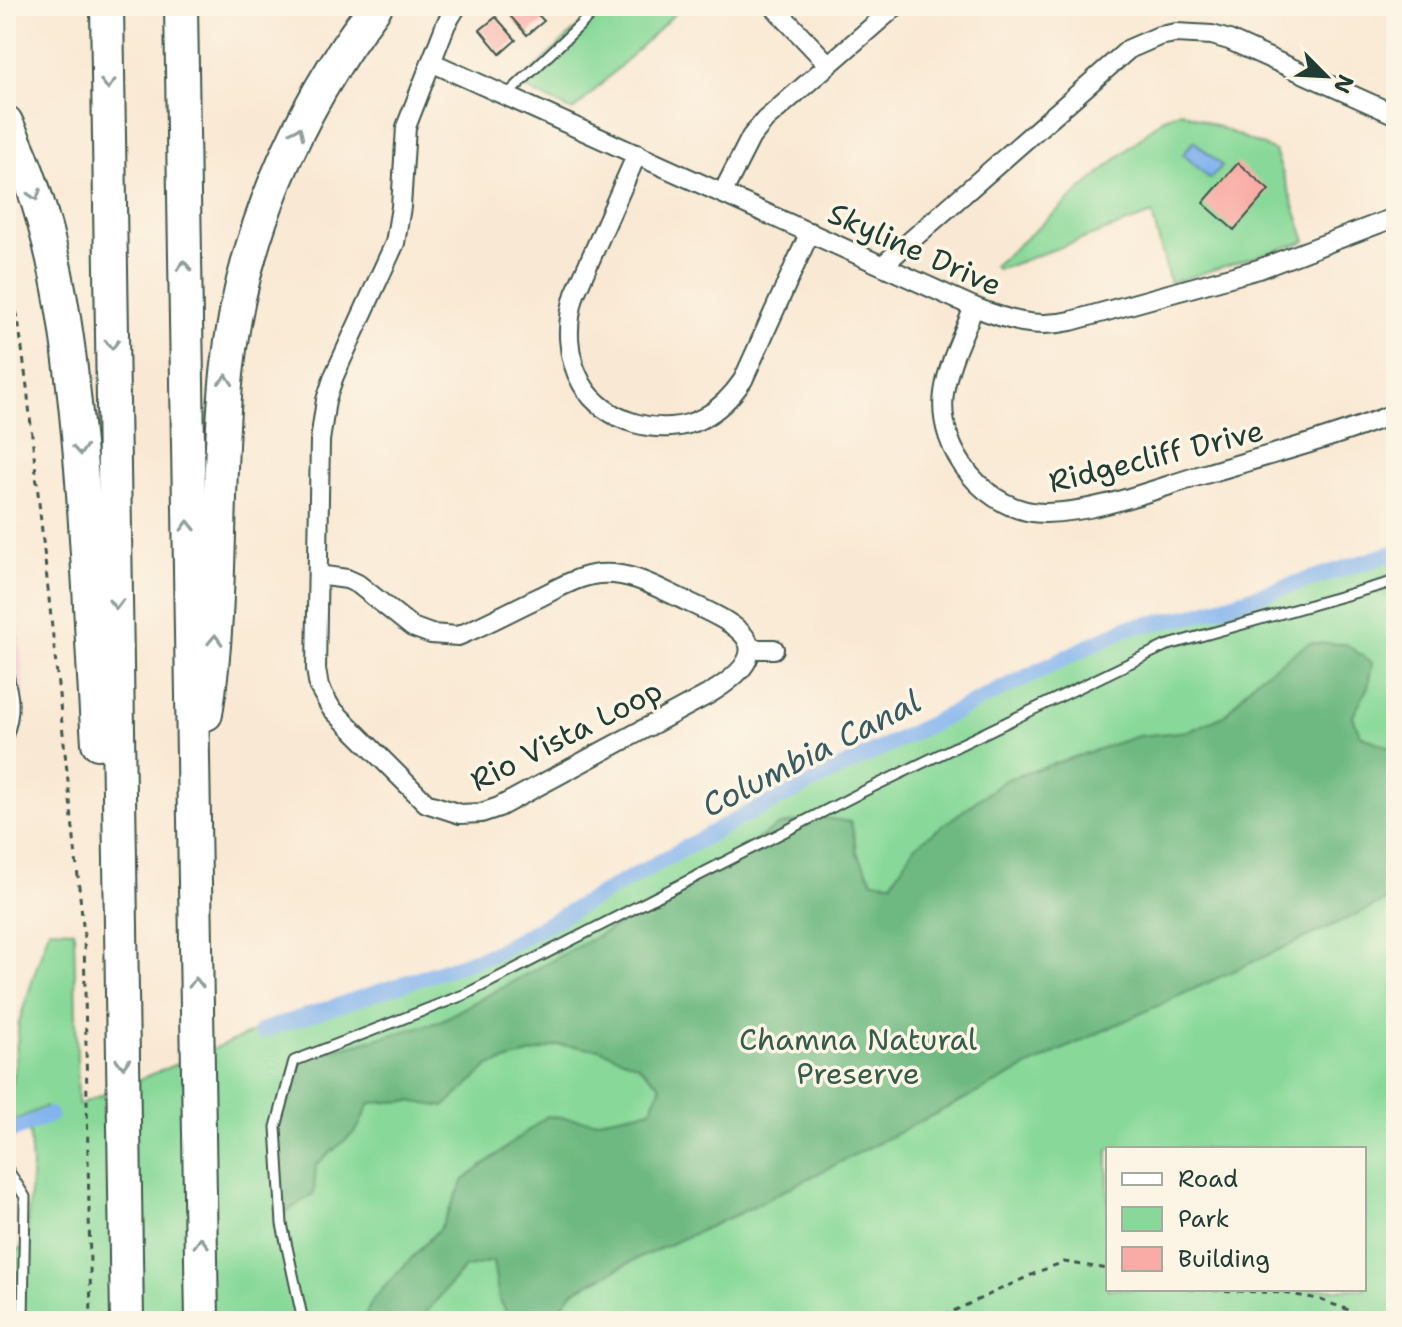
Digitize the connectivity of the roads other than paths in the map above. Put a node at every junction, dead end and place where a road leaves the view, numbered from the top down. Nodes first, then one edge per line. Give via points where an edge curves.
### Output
1 (107, 6) edge
2 (181, 6) edge
3 (376, 6) edge
4 (457, 6) edge
5 (600, 6) edge
6 (773, 6) edge
7 (896, 6) edge
8 (431, 62) junction
9 (828, 64) junction
10 (507, 95) junction
11 (1396, 115) edge
12 (6, 122) edge
13 (637, 154) junction
14 (723, 192) junction
15 (1396, 217) edge
16 (810, 232) junction
17 (883, 265) junction
18 (974, 307) junction
19 (1396, 413) edge
20 (318, 575) junction
21 (1396, 581) edge
22 (750, 649) junction
23 (774, 649) dead end
24 (6, 667) edge
25 (6, 740) edge
26 (192, 800) junction
27 (122, 957) junction
28 (6, 1167) edge
29 (23, 1321) edge
30 (127, 1321) edge
31 (202, 1321) edge
32 (303, 1321) edge

1 -> 27 highway
26 -> 2 highway
26 -> 3 highway via 214,666 226,384 244,281 267,204 309,109
4 - 8 street
5 - 10 lane
6 - 9 street
7 - 9 street
8 - 10 street, Skyline Drive
8 - 20 street via 406,127 395,243 326,400 320,441
9 - 14 street via 751,137
10 - 13 street, Skyline Drive
11 - 17 street via 1229,40 1194,32 1159,36 1129,49
12 -> 27 highway via 32,185 64,308 84,499 105,854
13 - 14 street, Skyline Drive
13 - 16 street via 569,313 572,360 582,385 618,416 639,425 682,425 701,419 733,395
14 - 16 street, Skyline Drive
15 - 18 street, Skyline Drive via 1259,269 1061,323 1031,325
16 - 17 street, Skyline Drive
17 - 18 street, Skyline Drive
18 - 19 street, Ridgecliff Drive via 944,392 946,430 972,479 1021,509 1041,514 1083,510 1320,442
20 - 22 street via 358,584 412,627 445,637 458,636 586,576 622,574 728,620 747,636
20 - 22 street, Rio Vista Loop via 316,669 331,708 426,803 460,814 499,807 709,694 737,674
21 - 32 lane via 1165,646 846,800 466,994 294,1061 276,1127 282,1224
22 - 23 street
24 - 25 lane via 14,696 14,719
31 -> 26 highway
27 -> 30 highway
28 - 29 lane via 25,1197

